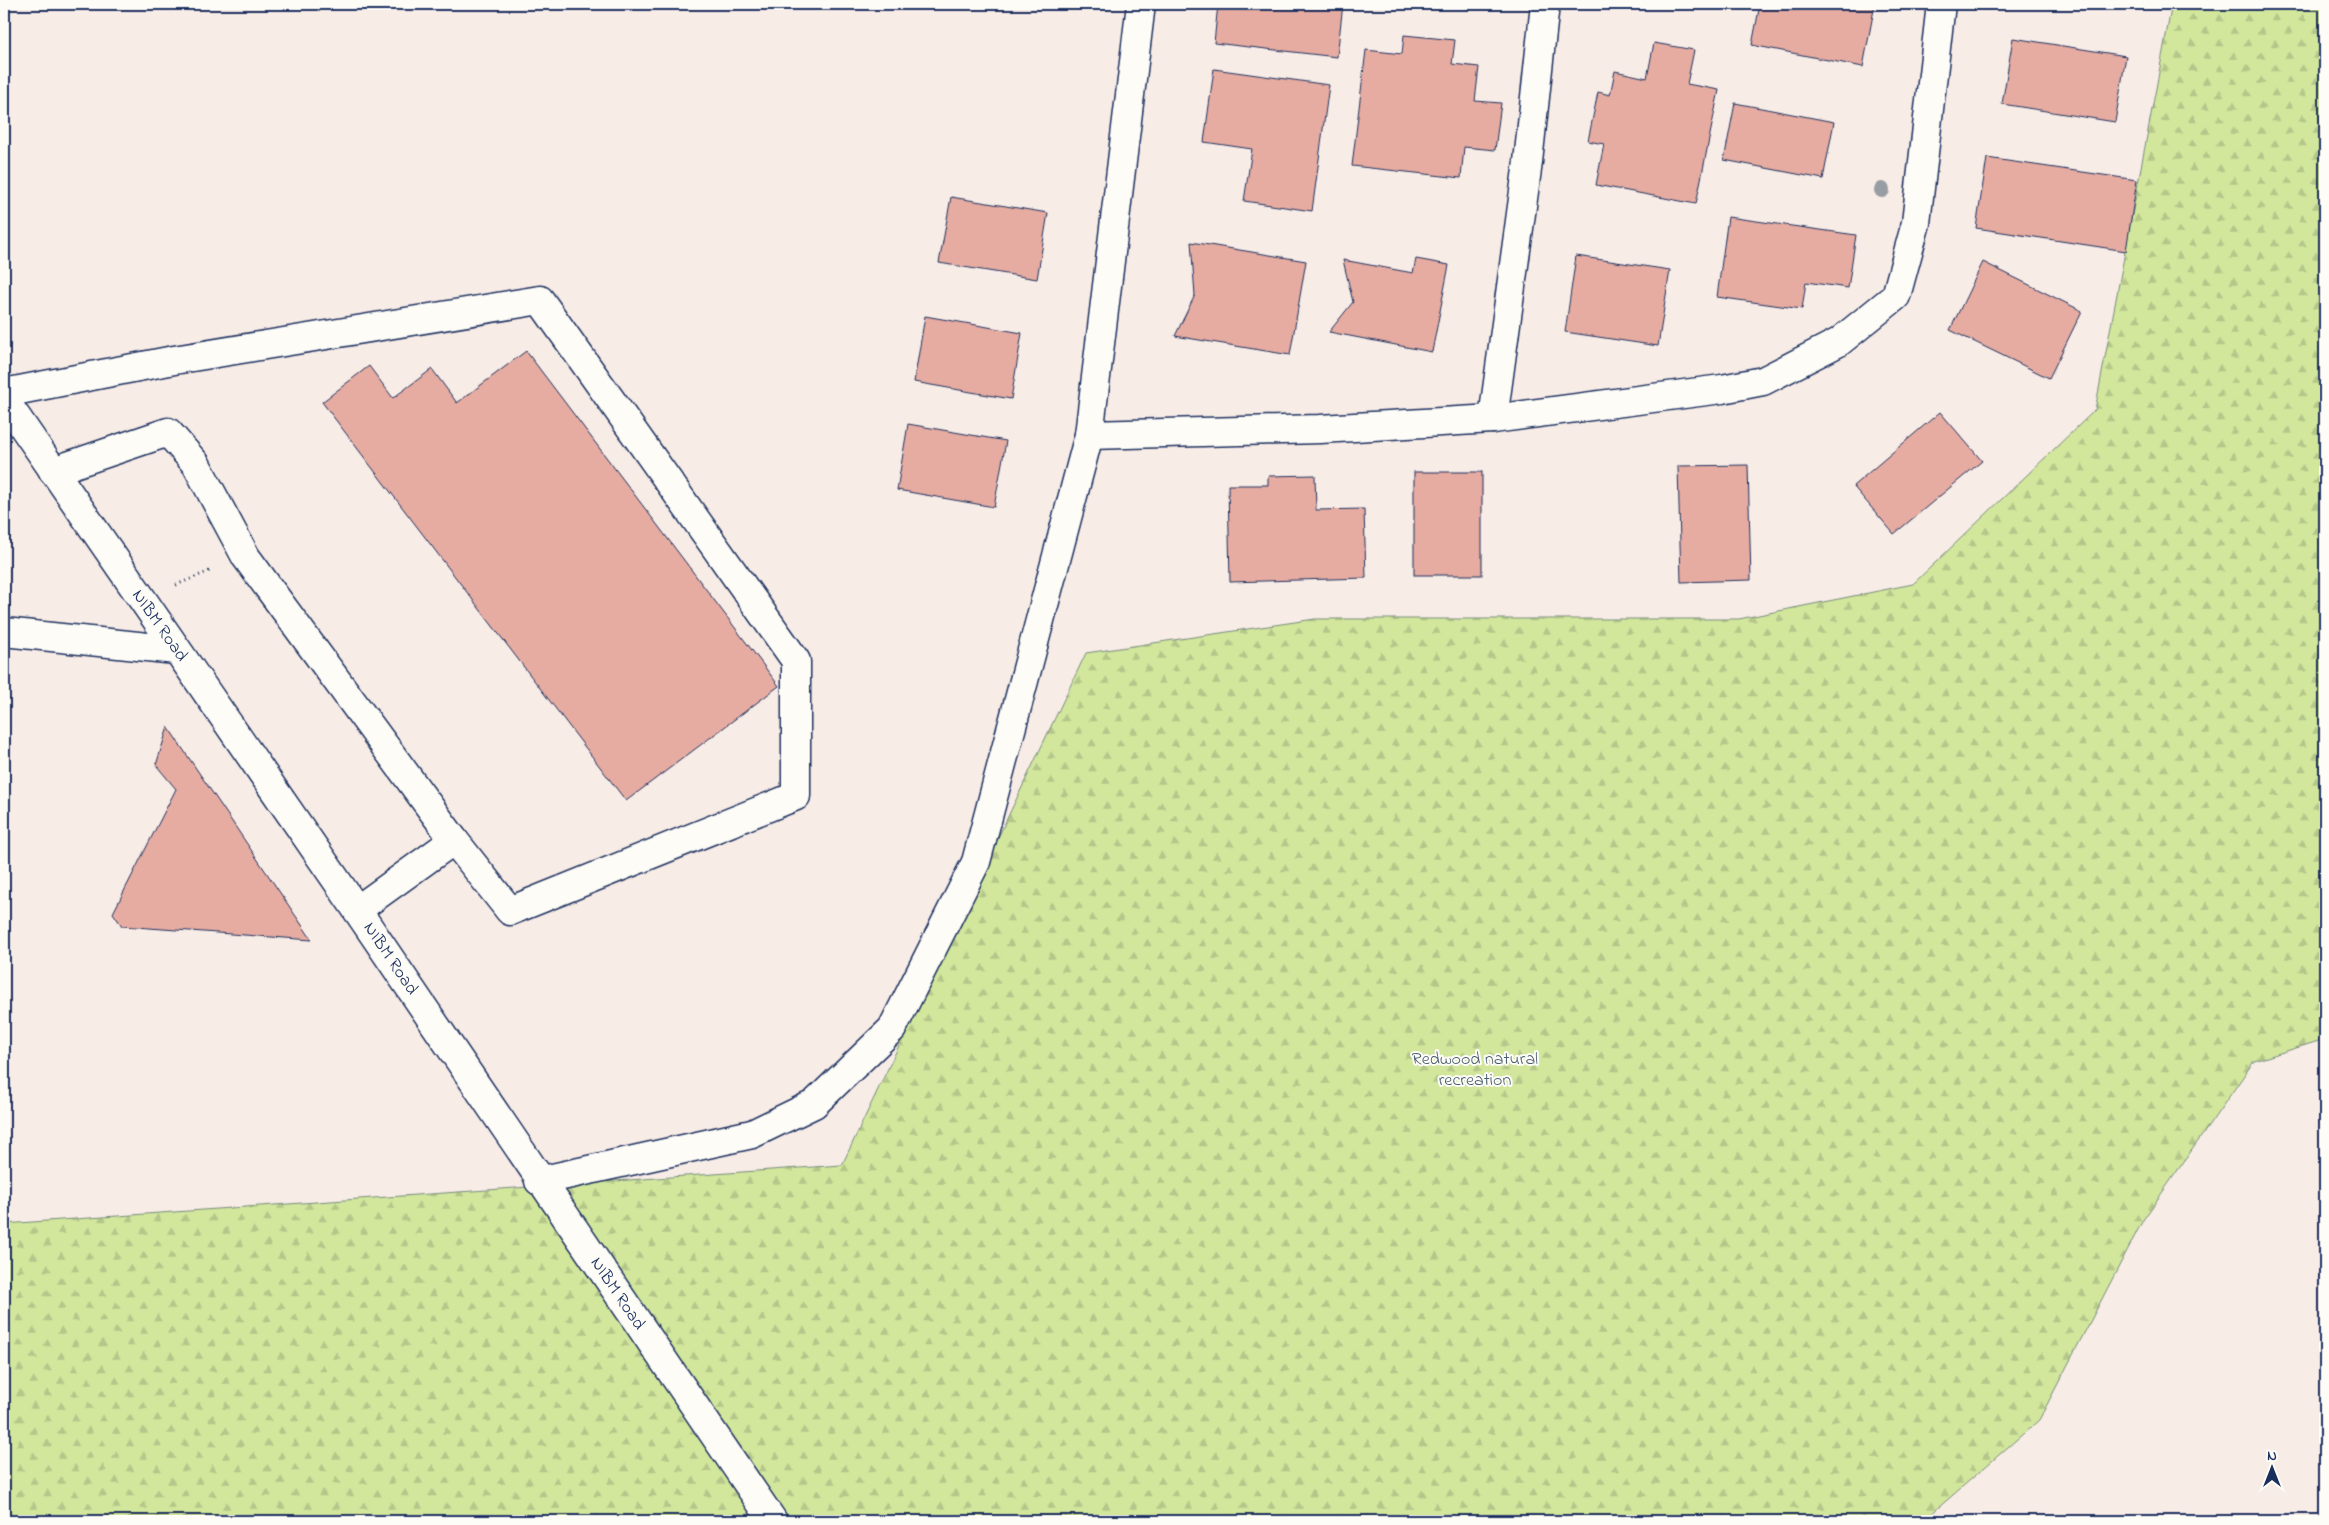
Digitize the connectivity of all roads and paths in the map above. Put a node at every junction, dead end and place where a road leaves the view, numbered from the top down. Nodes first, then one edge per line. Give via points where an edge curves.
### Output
1 (1141, 4) edge
2 (1546, 4) edge
3 (1941, 4) edge
4 (4, 394) edge
5 (4, 399) edge
6 (1493, 419) junction
7 (1089, 435) junction
8 (53, 471) junction
9 (246, 557) junction
10 (140, 599) junction
11 (4, 632) edge
12 (176, 650) junction
13 (454, 840) junction
14 (356, 910) junction
15 (539, 1180) junction
16 (773, 1521) edge

1 - 7 main road
2 - 6 main road
3 - 6 main road via 1916,223 1896,296 1839,342 1763,381
4 - 13 main road via 174,360 540,300 796,661 796,796 510,911
5 - 8 main road, NIBM Road
6 - 7 main road via 1320,429
7 - 15 main road via 976,862 892,1029 814,1104 752,1134
8 - 9 main road via 168,432 196,464
8 - 10 main road, NIBM Road
9 - 10 path
9 - 13 main road
10 - 12 main road, NIBM Road
11 - 12 main road
12 - 14 main road, NIBM Road
13 - 14 main road
14 - 15 main road, NIBM Road
15 - 16 main road, NIBM Road

